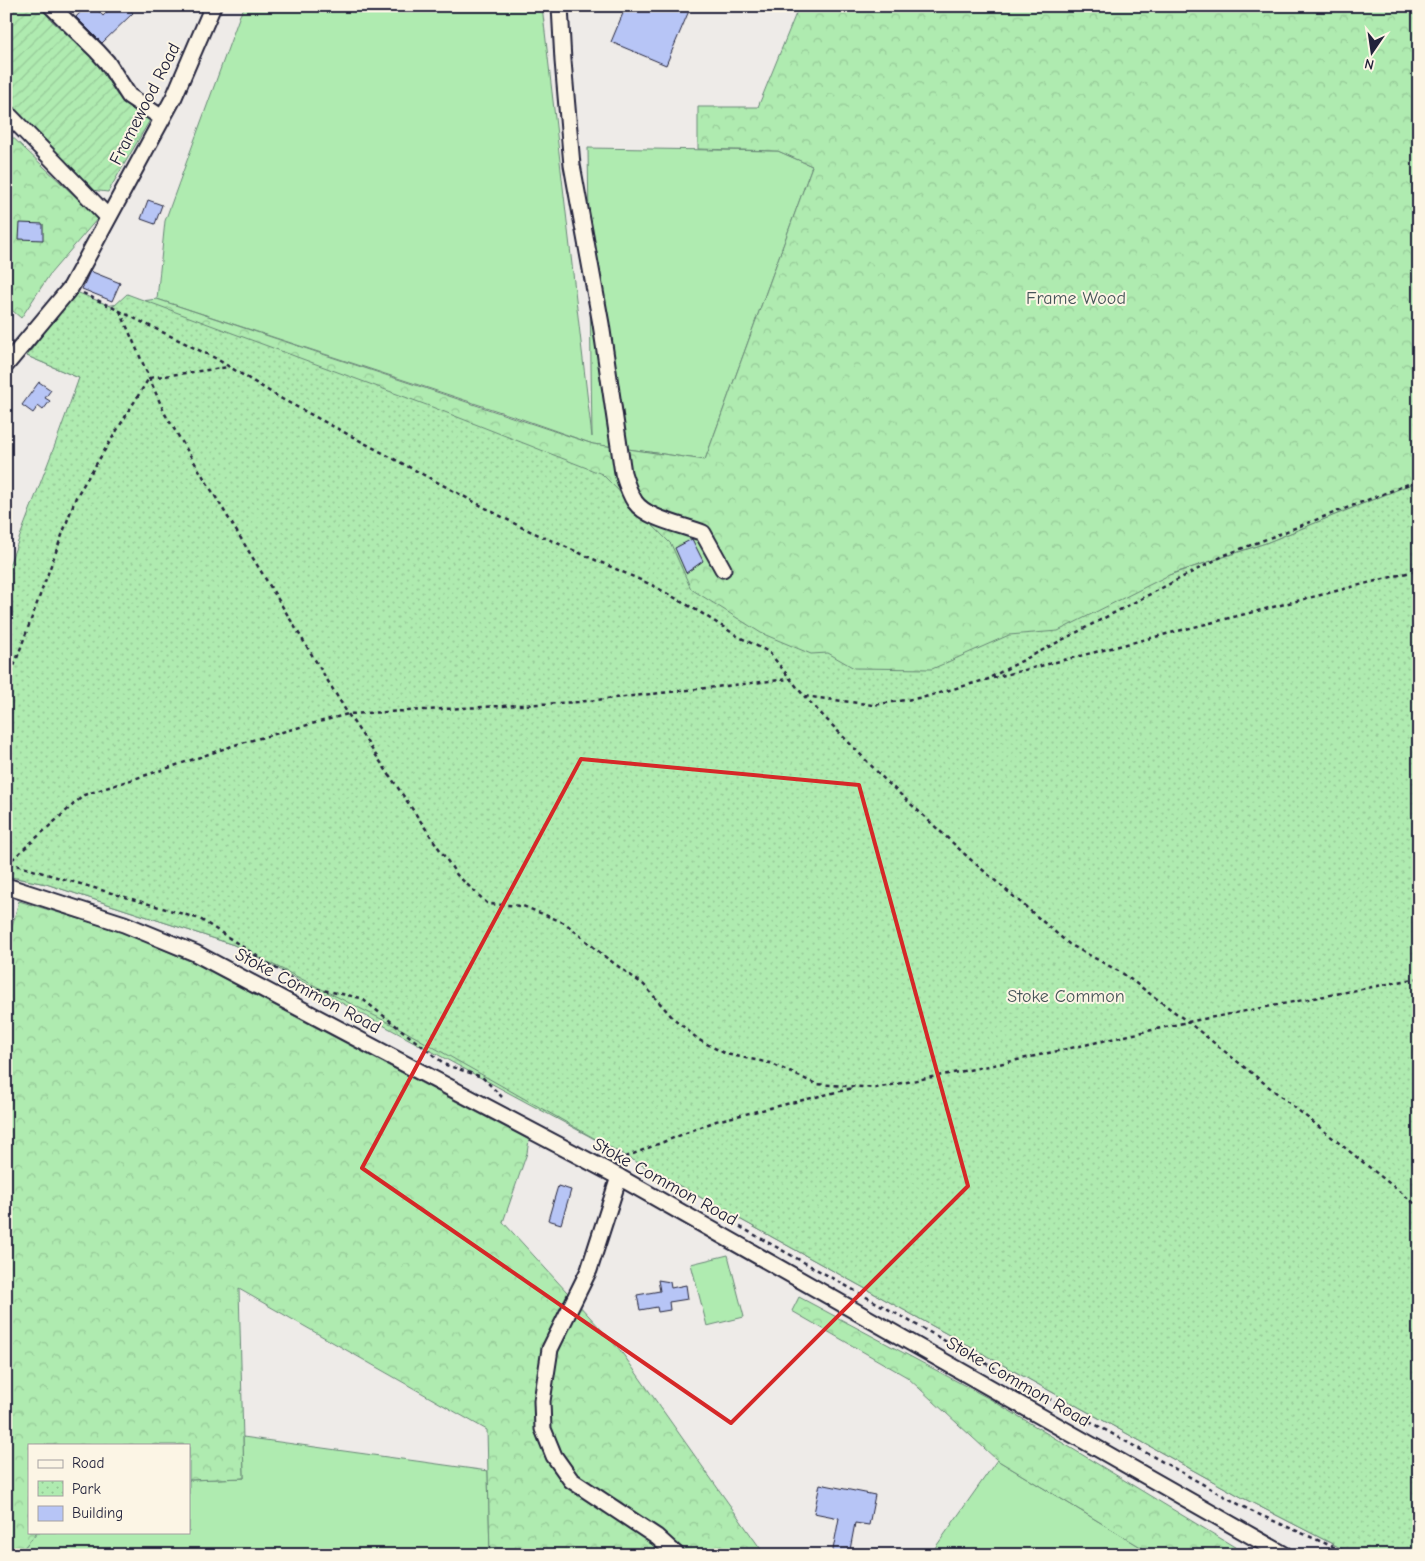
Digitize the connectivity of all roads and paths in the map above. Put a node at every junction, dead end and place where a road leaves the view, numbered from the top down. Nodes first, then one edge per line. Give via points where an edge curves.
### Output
1 (51, 6) edge
2 (213, 6) edge
3 (560, 6) edge
4 (6, 112) edge
5 (162, 118) junction
6 (108, 217) junction
7 (120, 311) dead end
8 (6, 365) edge
9 (230, 367) dead end
10 (149, 378) junction
11 (1419, 480) edge
12 (722, 569) dead end
13 (789, 679) dead end
14 (985, 680) dead end
15 (6, 688) edge
16 (804, 696) dead end
17 (348, 714) junction
18 (6, 865) edge
19 (6, 886) edge
20 (1419, 978) edge
21 (1188, 1022) junction
22 (857, 1087) junction
23 (619, 1177) junction
24 (1419, 1207) edge
25 (677, 1555) edge
26 (1285, 1555) edge

1 - 5 street via 102,56 129,96
2 - 5 street, Framewood Road
3 - 12 street via 572,166 601,324 623,473 636,503 646,513 703,533
4 - 6 street
5 - 6 street, Framewood Road
6 - 8 street, Framewood Road via 70,287
7 - 10 path
9 - 10 path
10 - 15 path via 76,497
10 - 17 path via 165,414
11 - 14 path via 1225,555
13 - 17 path via 578,702
16 - 21 path via 893,787 1069,944 1122,972
17 - 18 path via 238,744 84,794
17 - 22 path via 457,875 488,904 523,906 565,923 644,985 672,1017 699,1040 726,1054 770,1063 816,1084
19 - 23 street, Stoke Common Road via 124,924 195,953
20 - 21 path
21 - 22 path via 1000,1064 876,1088
21 - 24 path
22 - 23 path via 716,1121 618,1160
23 - 25 street via 589,1270 550,1349 542,1401 543,1429 554,1456 571,1480 657,1537
23 - 26 street, Stoke Common Road

